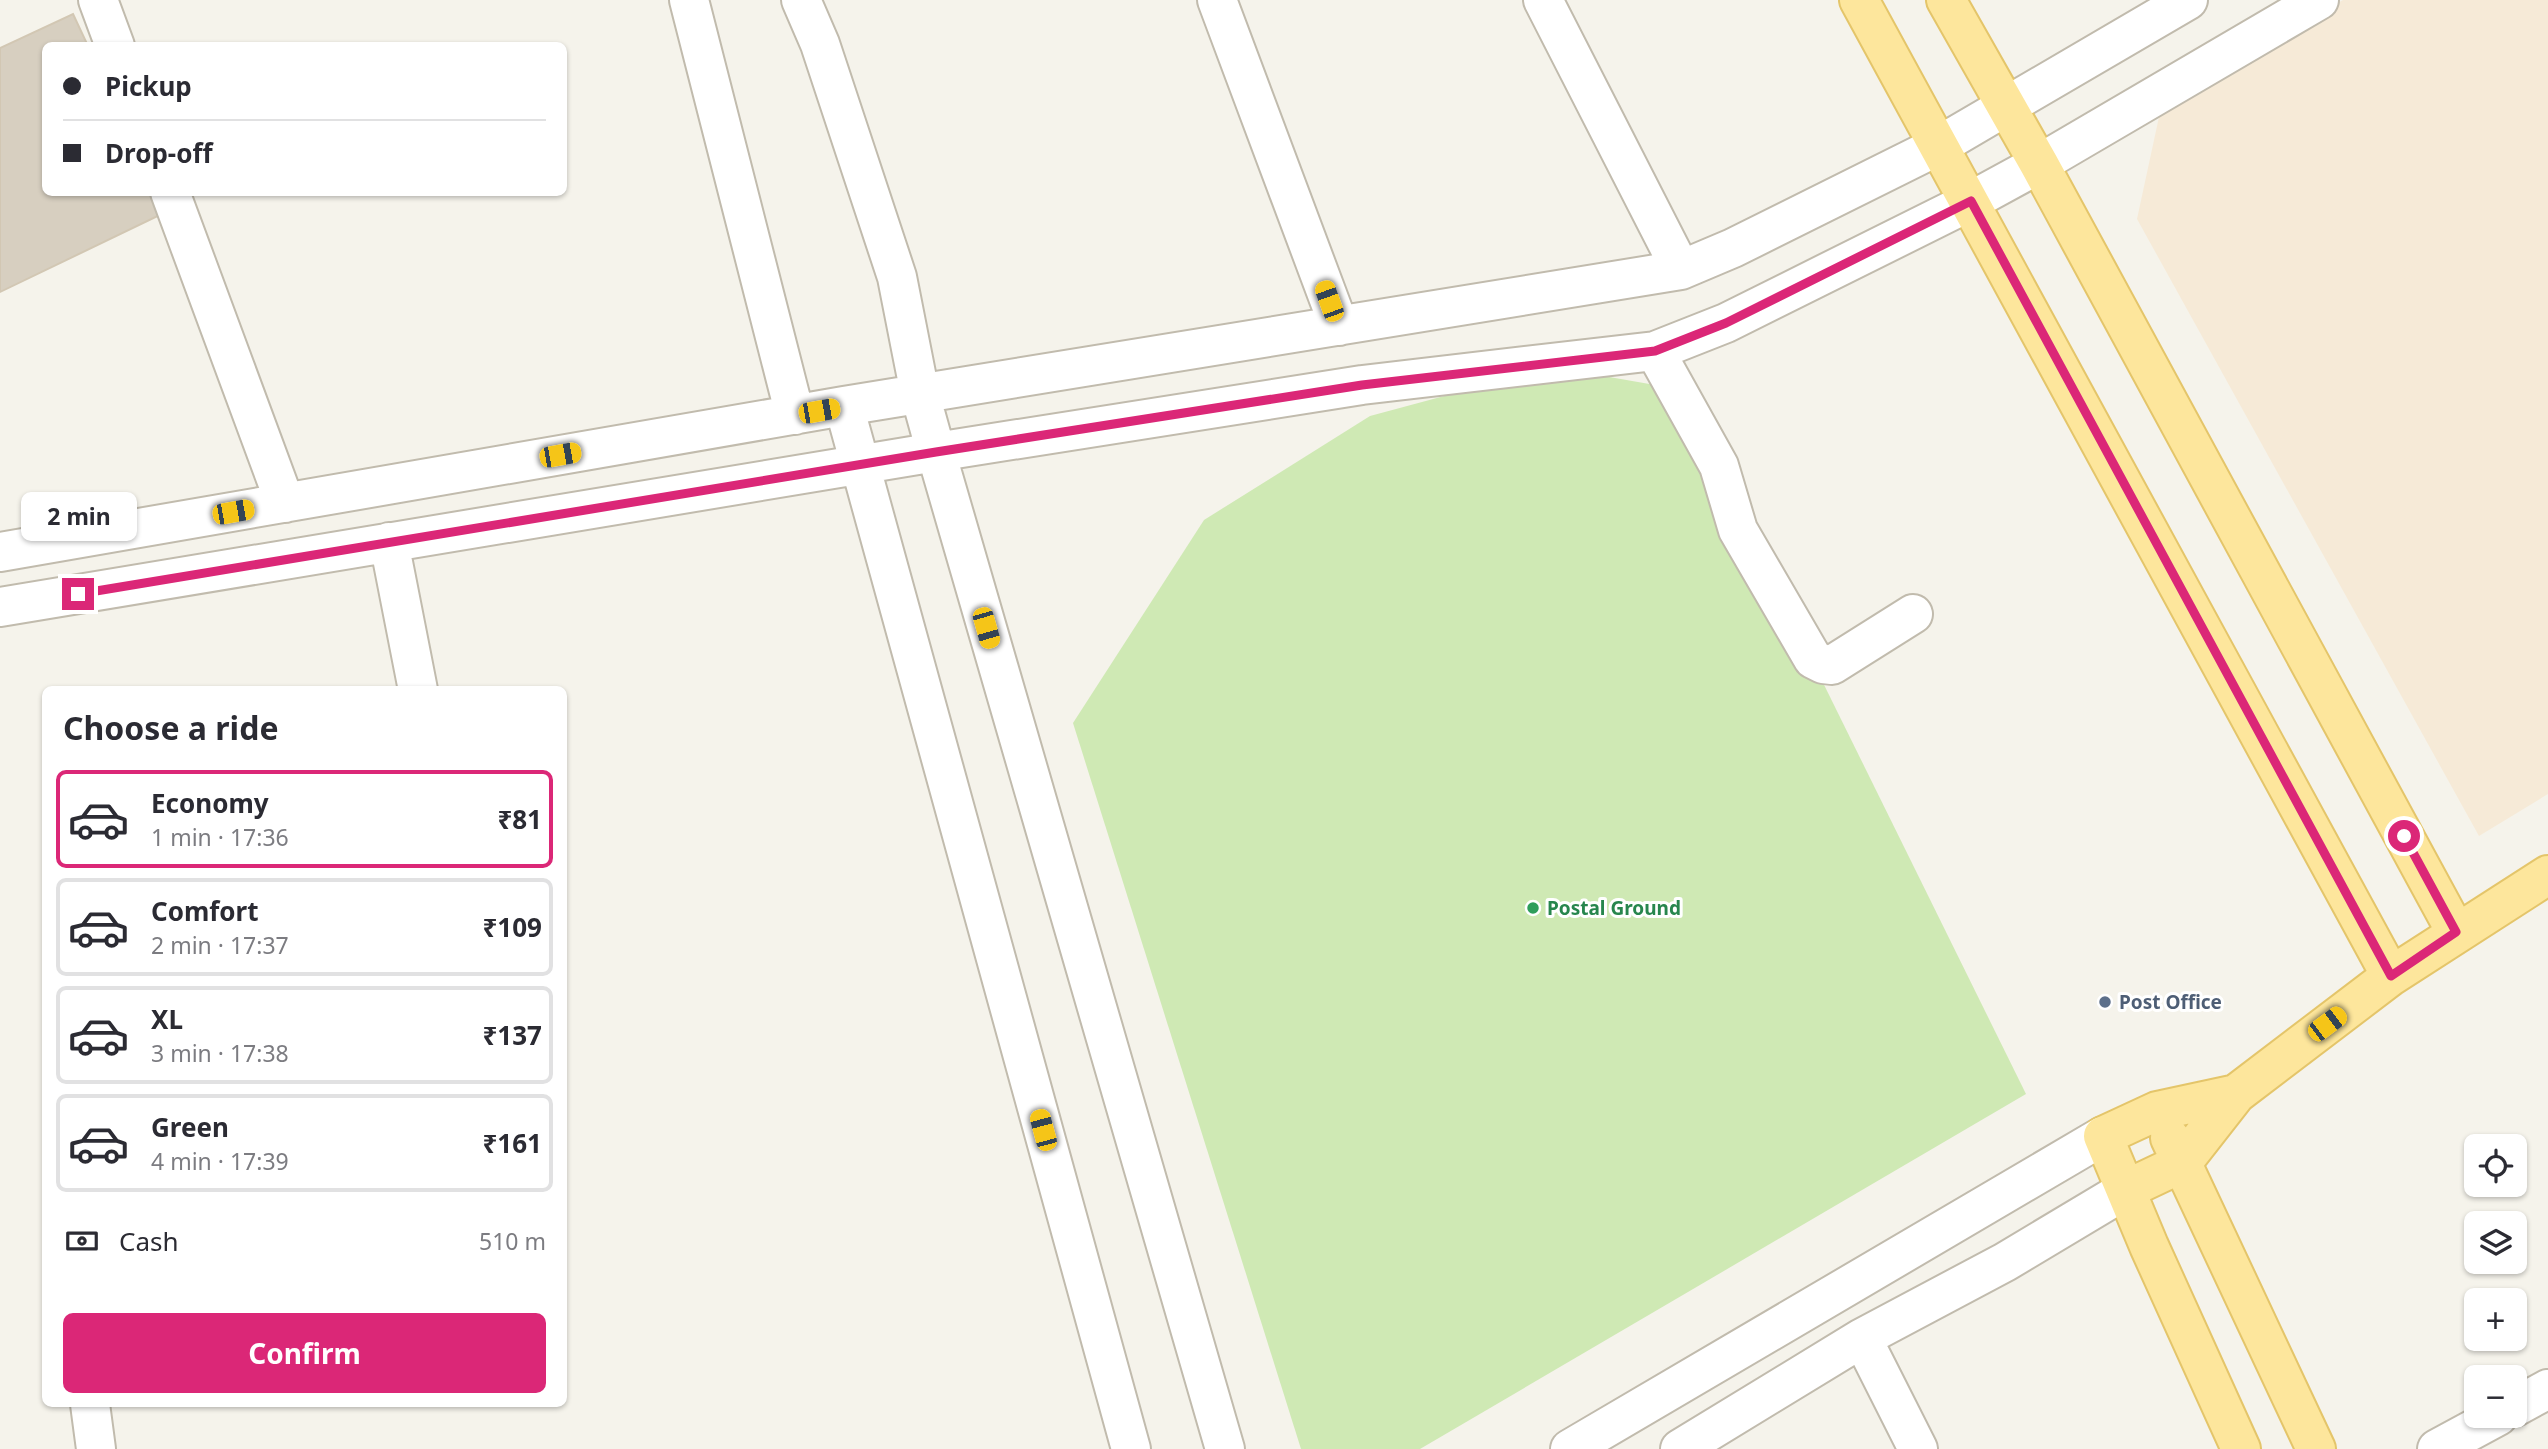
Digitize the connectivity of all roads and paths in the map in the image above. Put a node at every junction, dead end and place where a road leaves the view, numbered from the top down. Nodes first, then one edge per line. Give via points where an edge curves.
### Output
1 (98, 0) edge
2 (689, 0) edge
3 (801, 0) edge
4 (1217, 0) edge
5 (1543, 0) edge
6 (1859, 0) edge
7 (1946, 0) edge
8 (2188, 0) edge
9 (2319, 0) edge
10 (114, 42) edge
11 (2007, 107) junction
12 (1940, 145) junction
13 (2039, 164) junction
14 (171, 196) edge
15 (1971, 201) junction
16 (1681, 270) junction
17 (1339, 326) junction
18 (1655, 351) junction
19 (920, 394) junction
20 (844, 407) junction
21 (794, 415) junction
22 (936, 452) junction
23 (860, 465) junction
24 (285, 503) junction
25 (389, 542) junction
26 (0, 552) edge
27 (0, 607) edge
28 (1913, 614) dead end
29 (417, 686) edge
30 (2548, 875) edge
31 (2456, 932) junction
32 (2391, 976) junction
33 (2236, 1094) junction
34 (2157, 1111) junction
35 (2104, 1136) junction
36 (2182, 1163) junction
37 (2127, 1189) junction
38 (1862, 1338) junction
39 (2548, 1389) edge
40 (2527, 1400) edge
41 (90, 1407) edge
42 (2480, 1428) edge
43 (2456, 1444) edge
44 (96, 1449) edge
45 (1131, 1449) edge
46 (1225, 1449) edge
47 (1570, 1449) edge
48 (1680, 1449) edge
49 (1918, 1449) edge
50 (2241, 1449) edge
51 (2316, 1449) edge

1 - 10 street
2 - 21 street
3 - 19 street via 820,44 897,277
4 - 17 street
5 - 16 street
6 - 12 main road
7 - 11 main road
8 - 11 street
9 - 13 street
11 - 12 street
11 - 13 main road
12 - 15 main road
12 - 16 street
13 - 15 street
13 - 31 main road
14 - 24 street
15 - 18 street via 1726,323
15 - 32 main road
16 - 17 street
17 - 19 street
18 - 22 street via 1362,385
18 - 28 street via 1719,466 1738,530 1814,659 1832,665
19 - 20 street
19 - 22 street
20 - 21 street
20 - 23 street
21 - 24 street
22 - 23 street
22 - 46 street
23 - 25 street
23 - 45 street
24 - 26 street
25 - 27 street
25 - 29 street
30 - 31 main road
31 - 32 main road
32 - 33 main road
33 - 34 main road
33 - 36 main road
34 - 35 main road
34 - 36 main road
35 - 37 main road
35 - 47 street
36 - 37 main road
36 - 51 main road
37 - 38 street via 2005,1262
37 - 50 main road
38 - 48 street
38 - 49 street
39 - 40 street
41 - 44 street
42 - 43 street

